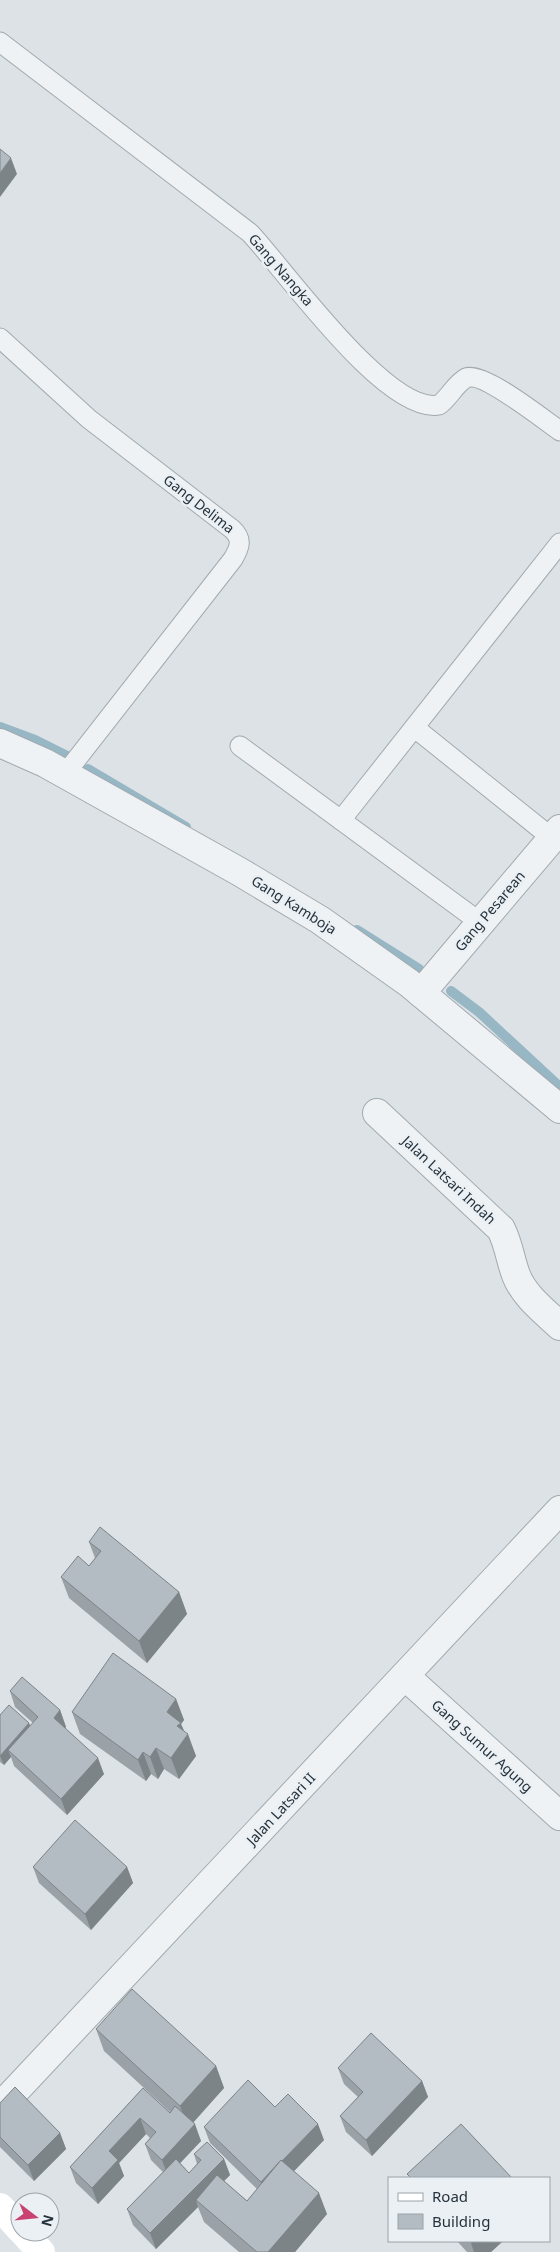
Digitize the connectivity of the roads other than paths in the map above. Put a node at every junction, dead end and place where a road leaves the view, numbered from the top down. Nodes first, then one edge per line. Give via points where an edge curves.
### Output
1 (0, 42) edge
2 (0, 338) edge
3 (560, 431) edge
4 (560, 543) edge
5 (415, 728) junction
6 (0, 743) edge
7 (240, 746) dead end
8 (65, 774) junction
9 (341, 820) junction
10 (556, 833) edge
11 (481, 923) junction
12 (421, 993) junction
13 (560, 1109) edge
14 (377, 1113) dead end
15 (560, 1326) edge
16 (560, 1510) edge
17 (404, 1676) junction
18 (560, 1816) edge
19 (0, 2107) edge
20 (0, 2207) edge
21 (10, 2218) edge
22 (32, 2242) edge
23 (41, 2252) edge

1 - 3 lane, Gang Nangka via 250,233 343,344 404,396 422,405 438,405 462,381 477,377
2 - 8 lane, Gang Delima via 83,414 232,529 240,539 233,559
4 - 5 lane
5 - 9 lane
5 - 10 lane
6 - 8 street, Gang Kamboja
7 - 9 lane
8 - 12 street, Gang Kamboja via 283,897 363,949
9 - 11 lane
10 - 11 street, Gang Pesarean
11 - 12 street, Gang Pesarean
12 - 13 street, Gang Kamboja
14 - 15 street, Jalan Latsari Indah via 501,1229 522,1286
16 - 17 street, Jalan Latsari II
17 - 18 street, Gang Sumur Agung
17 - 19 street, Jalan Latsari II
20 - 21 main road
22 - 23 main road

